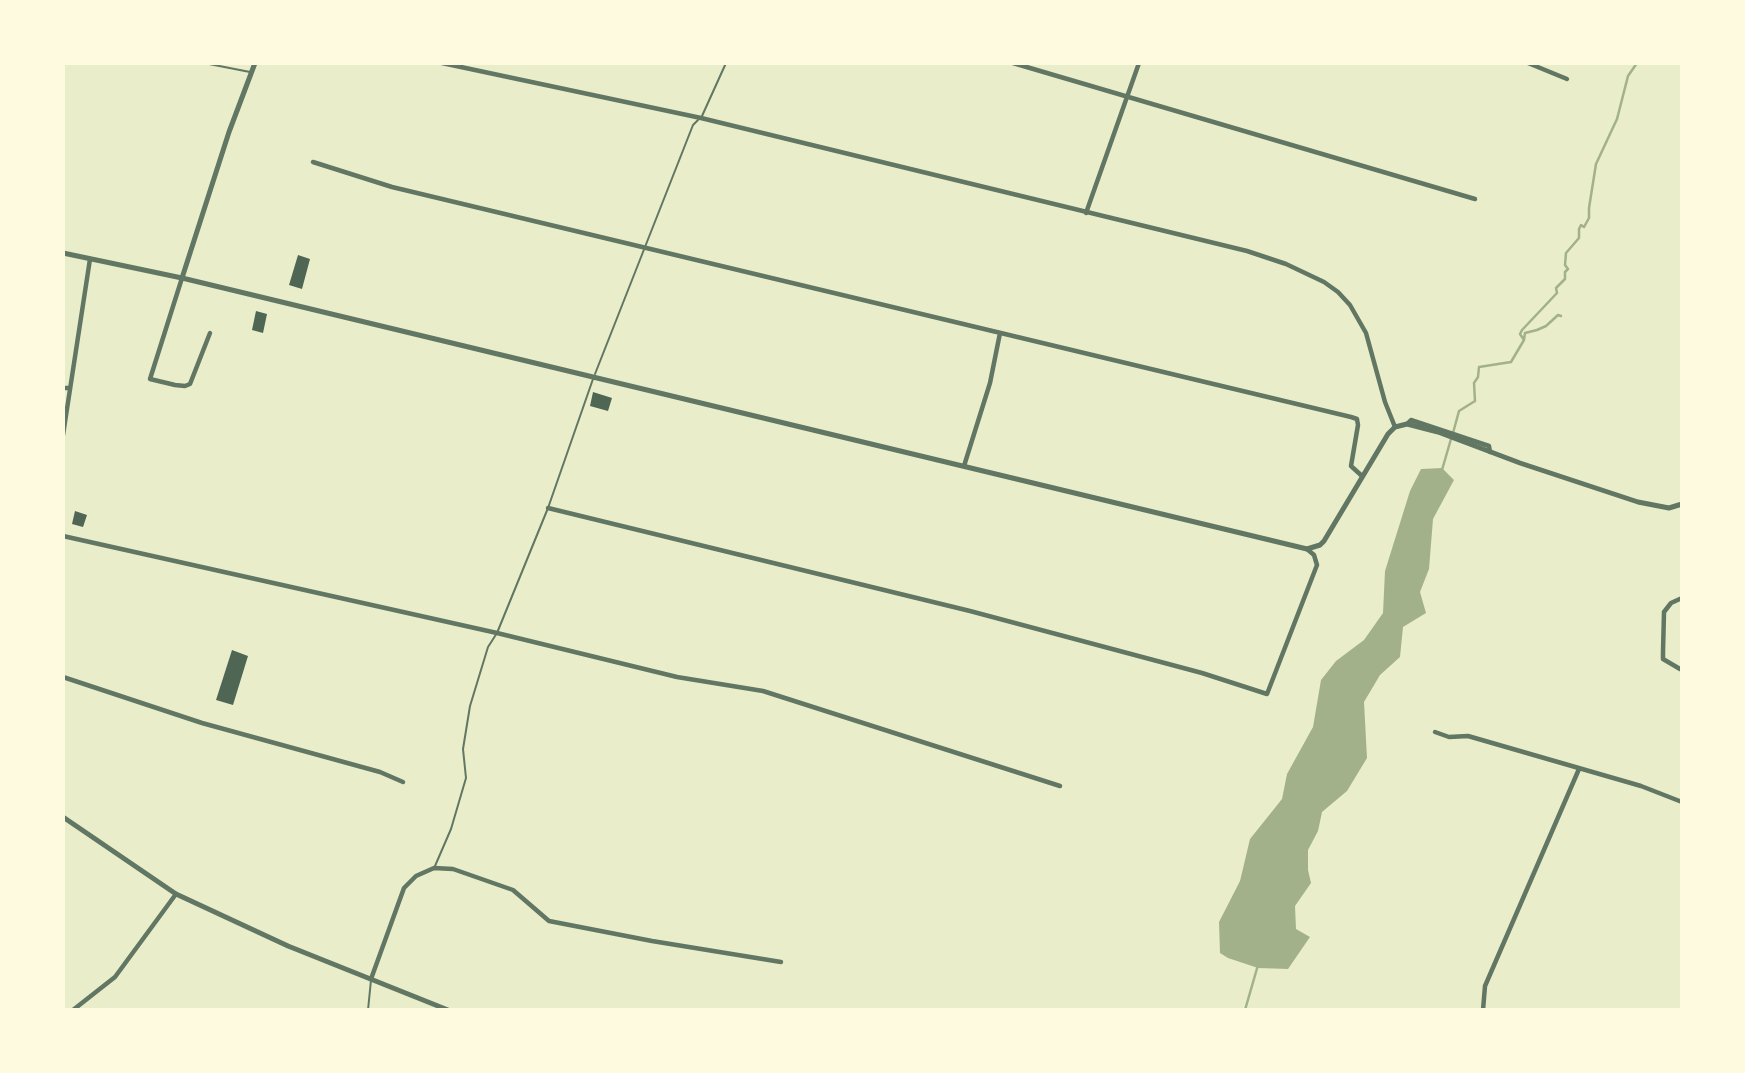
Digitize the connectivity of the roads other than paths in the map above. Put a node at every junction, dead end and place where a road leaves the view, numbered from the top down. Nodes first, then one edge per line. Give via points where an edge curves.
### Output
1 (204, 63) edge
2 (255, 63) edge
3 (442, 63) edge
4 (726, 63) edge
5 (1013, 63) edge
6 (1139, 63) edge
7 (1528, 63) edge
8 (251, 72) junction
9 (1567, 79) dead end
10 (1126, 97) junction
11 (701, 118) junction
12 (313, 162) dead end
13 (1475, 199) dead end
14 (1086, 213) junction
15 (644, 246) junction
16 (63, 253) edge
17 (90, 259) junction
18 (182, 278) junction
19 (210, 333) dead end
20 (1000, 333) junction
21 (594, 376) junction
22 (63, 388) edge
23 (70, 388) junction
24 (1395, 427) junction
25 (63, 435) edge
26 (964, 466) junction
27 (1362, 476) junction
28 (1682, 504) edge
29 (548, 508) junction
30 (63, 536) edge
31 (1307, 549) junction
32 (1682, 598) edge
33 (498, 633) junction
34 (1680, 669) dead end
35 (63, 677) edge
36 (1435, 732) dead end
37 (1580, 769) junction
38 (403, 782) dead end
39 (1060, 786) dead end
40 (1682, 802) edge
41 (63, 817) edge
42 (434, 868) junction
43 (176, 894) junction
44 (781, 962) dead end
45 (371, 979) junction
46 (73, 1010) edge
47 (368, 1010) edge
48 (448, 1010) edge
49 (1483, 1010) edge

1 - 8 lane
2 - 8 street
3 - 11 street
4 - 11 lane
5 - 10 street
6 - 10 street
7 - 9 street
8 - 18 street
10 - 13 street
10 - 14 street
11 - 14 street
11 - 15 lane via 693,125
12 - 15 street via 393,187
14 - 24 street via 1247,251 1331,286 1350,305 1366,333
15 - 20 street
15 - 21 lane
16 - 17 street
17 - 18 street
17 - 23 street
18 - 19 street via 150,379 190,383
18 - 21 street
20 - 26 street
20 - 27 street via 1354,418 1358,425 1351,466
21 - 26 street
21 - 29 lane
22 - 23 street
23 - 25 street
24 - 27 street
24 - 28 street via 1407,424 1438,432 1645,504 1669,508
26 - 31 street
27 - 31 street via 1324,541
29 - 31 street via 970,611 1267,694 1317,565
29 - 33 lane
30 - 33 street
32 - 34 street via 1664,612 1663,659
33 - 39 street via 677,677 763,691
33 - 42 lane via 488,647 470,706 463,749 466,778
35 - 38 street
36 - 37 street via 1468,736
37 - 40 street
37 - 49 street via 1485,986
41 - 43 street
42 - 44 street via 453,869 513,890 549,921
42 - 45 street via 404,888
43 - 45 street
43 - 46 street via 115,977
45 - 47 lane
45 - 48 street

